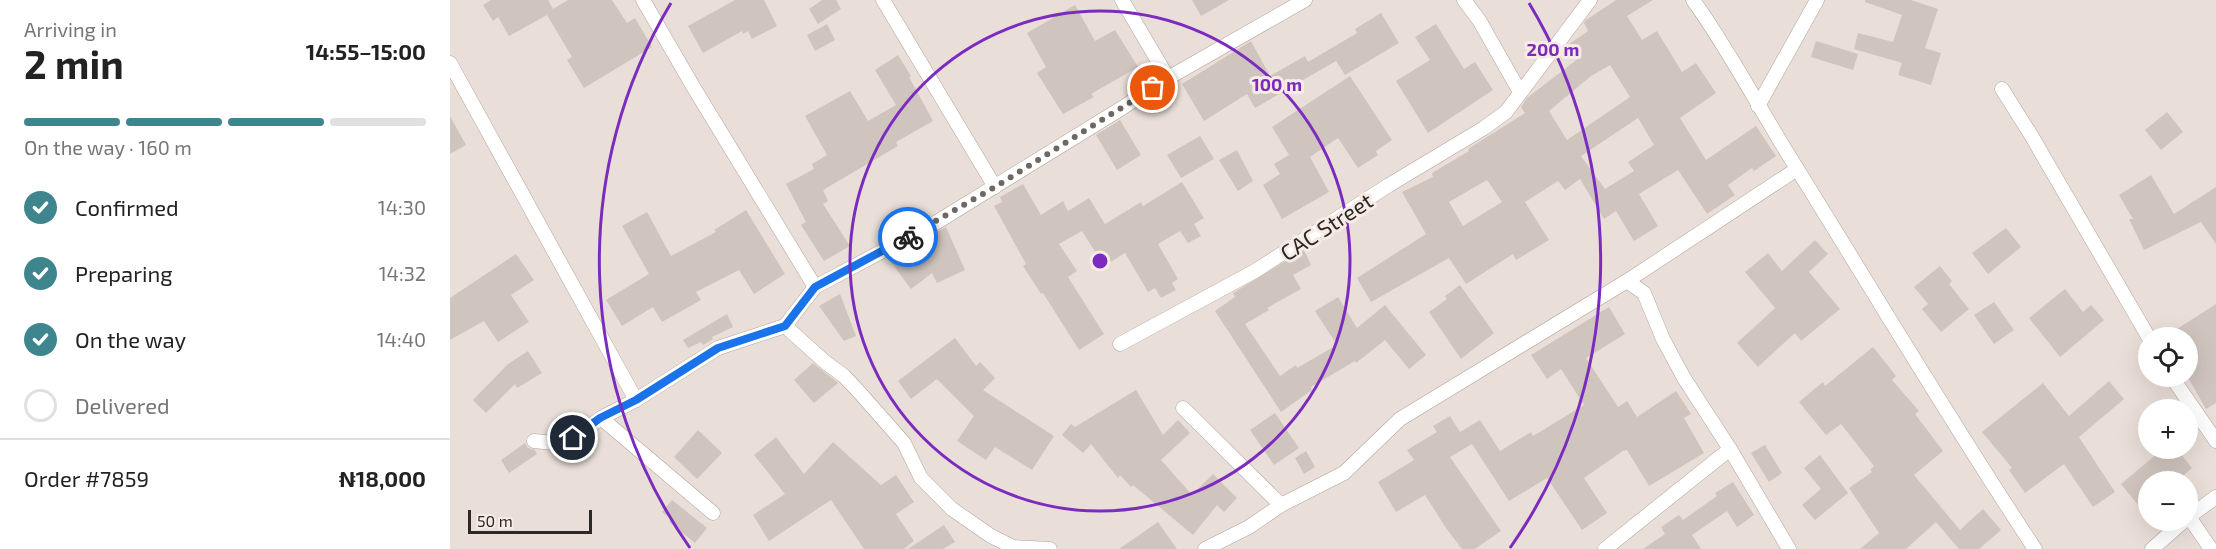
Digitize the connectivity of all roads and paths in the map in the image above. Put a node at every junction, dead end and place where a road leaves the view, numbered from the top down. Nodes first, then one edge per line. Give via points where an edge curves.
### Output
1 (643, 0) edge
2 (883, 0) edge
3 (1122, 0) edge
4 (1305, 0) edge
5 (1464, 0) edge
6 (1590, 0) edge
7 (1693, 0) edge
8 (1817, 0) edge
9 (450, 63) edge
10 (1168, 78) junction
11 (2002, 89) dead end
12 (1520, 92) junction
13 (1758, 106) junction
14 (1797, 170) junction
15 (995, 187) junction
16 (1627, 281) junction
17 (815, 287) junction
18 (785, 326) junction
19 (2143, 327) edge
20 (1120, 344) dead end
21 (2179, 387) edge
22 (636, 400) junction
23 (1184, 408) dead end
24 (600, 418) junction
25 (534, 441) dead end
26 (2216, 441) edge
27 (1730, 449) junction
28 (2216, 497) edge
29 (1281, 505) junction
30 (2198, 511) edge
31 (713, 513) dead end
32 (2173, 531) edge
33 (2197, 531) edge
34 (1050, 549) edge
35 (1206, 549) edge
36 (1605, 549) edge
37 (1790, 549) edge
38 (2034, 549) edge
39 (2152, 549) edge
40 (2211, 549) edge

1 - 17 street
2 - 15 street
3 - 10 street
4 - 10 street
5 - 12 street
6 - 12 street, CAC Street
7 - 13 street
8 - 13 street
9 - 22 street
10 - 15 street
11 - 19 street
12 - 20 street, CAC Street via 1506,112 1484,128 1255,271
13 - 14 street
14 - 16 street
14 - 38 street
15 - 17 street
16 - 27 street via 1644,294 1684,378
16 - 29 street via 1400,419 1344,473
17 - 18 street
18 - 22 street via 718,348
18 - 34 street via 860,393 904,442 921,478 952,509 1013,547
21 - 26 street
22 - 24 street
23 - 29 street
24 - 25 street via 573,438 554,443
24 - 31 street
27 - 36 street
27 - 37 street
28 - 30 street
29 - 35 street
32 - 39 street
33 - 40 street

